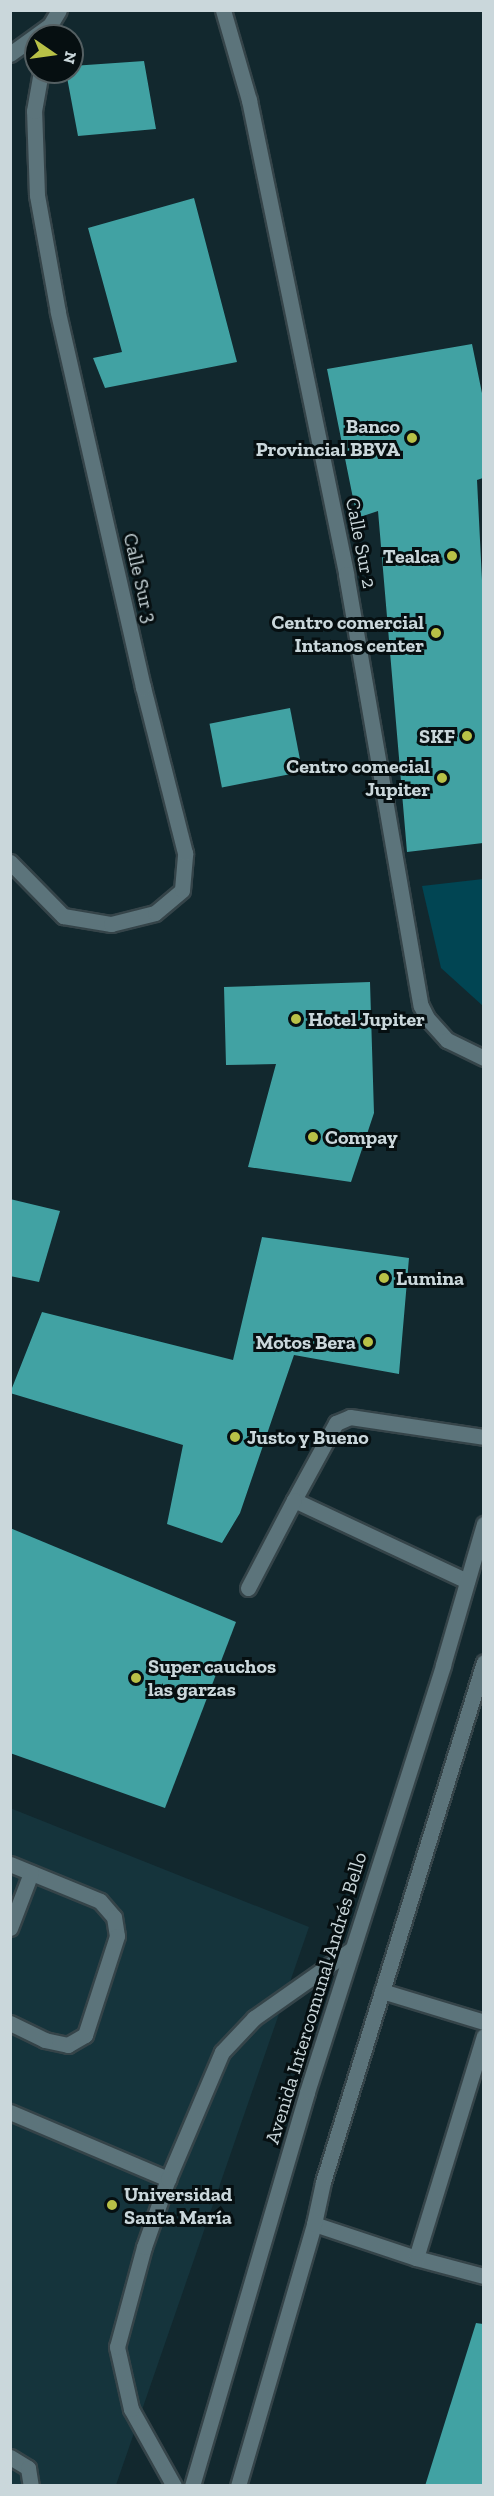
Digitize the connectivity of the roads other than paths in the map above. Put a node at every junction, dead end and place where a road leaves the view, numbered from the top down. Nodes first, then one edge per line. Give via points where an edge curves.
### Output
1 (59, 10) edge
2 (223, 10) edge
3 (52, 24) edge
4 (24, 45) edge
5 (10, 54) edge
6 (39, 84) edge
7 (10, 862) edge
8 (483, 1058) edge
9 (483, 1437) edge
10 (294, 1500) junction
11 (483, 1524) edge
12 (467, 1581) junction
13 (248, 1588) dead end
14 (483, 1662) edge
15 (10, 1864) edge
16 (31, 1873) junction
17 (10, 1928) edge
18 (352, 1949) junction
19 (382, 1991) junction
20 (483, 2022) edge
21 (10, 2023) edge
22 (483, 2036) edge
23 (10, 2112) edge
24 (168, 2179) junction
25 (314, 2224) junction
26 (416, 2259) junction
27 (483, 2276) edge
28 (10, 2457) edge
29 (31, 2486) edge
30 (174, 2486) edge
31 (192, 2486) edge
32 (238, 2486) edge

1 - 3 street
2 - 8 street, Calle Sur 2 via 249,100 346,574 421,1006 447,1040
4 - 5 street
6 - 7 street, Calle Sur 3 via 34,111 37,195 54,288 185,853 182,890 155,913 111,924 63,916
9 - 10 street via 350,1417 336,1423
10 - 12 street
10 - 13 street
11 - 12 street, Avenida Intercomunal Andrés Bello
12 - 18 street, Avenida Intercomunal Andrés Bello
14 - 19 street
15 - 16 street
16 - 17 street
16 - 21 street via 100,1901 114,1917 117,1936 85,2035 68,2045 45,2040
18 - 24 street via 254,2018 222,2052
18 - 31 street, Avenida Intercomunal Andrés Bello
19 - 20 street
19 - 25 street via 323,2182
22 - 26 street
23 - 24 street
24 - 30 street via 144,2247 117,2347 131,2409
25 - 26 street
25 - 32 street
26 - 27 street
28 - 29 street via 28,2468

